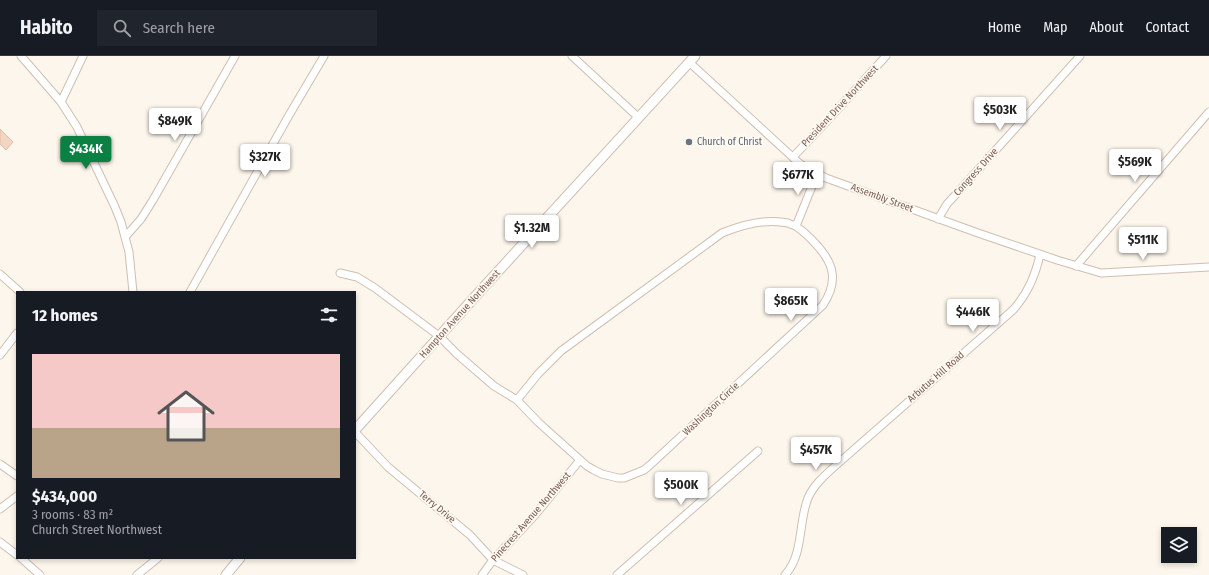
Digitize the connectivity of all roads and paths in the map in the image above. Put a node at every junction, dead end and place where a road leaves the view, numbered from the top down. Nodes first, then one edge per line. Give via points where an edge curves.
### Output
1 (21, 56) edge
2 (83, 56) edge
3 (235, 56) edge
4 (324, 56) edge
5 (572, 56) edge
6 (886, 56) edge
7 (1080, 56) edge
8 (692, 59) edge
9 (61, 102) junction
10 (1209, 112) edge
11 (639, 118) junction
12 (793, 156) junction
13 (817, 174) junction
14 (938, 219) junction
15 (796, 226) junction
16 (126, 236) junction
17 (1040, 255) junction
18 (1076, 266) junction
19 (1209, 267) edge
20 (340, 273) dead end
21 (0, 274) edge
22 (19, 291) edge
23 (133, 291) edge
24 (191, 291) edge
25 (16, 334) edge
26 (440, 336) junction
27 (0, 355) edge
28 (517, 400) junction
29 (356, 430) edge
30 (356, 432) edge
31 (758, 451) dead end
32 (580, 460) junction
33 (0, 464) edge
34 (16, 475) edge
35 (16, 497) edge
36 (0, 510) edge
37 (0, 542) edge
38 (16, 554) edge
39 (22, 559) edge
40 (157, 559) edge
41 (239, 559) edge
42 (493, 560) junction
43 (40, 575) edge
44 (137, 575) edge
45 (226, 575) edge
46 (482, 575) edge
47 (522, 575) edge
48 (616, 575) edge
49 (785, 575) edge

1 - 9 street
2 - 9 street
3 - 16 street via 153,200
4 - 24 street
5 - 11 street
6 - 12 street, President Drive Northwest
7 - 14 street, Congress Drive via 959,191
8 - 11 street, Hampton Avenue Northwest
8 - 12 street, Assembly Street
9 - 16 street via 77,127
10 - 18 street
11 - 26 street, Hampton Avenue Northwest
12 - 13 street, Assembly Street
13 - 14 street, Assembly Street
13 - 15 street
14 - 17 street, Assembly Street
15 - 28 street via 777,222 757,223 731,229 713,239 562,351 538,374
15 - 32 street, Washington Circle via 823,251 831,265 832,285 823,305 644,470 618,478 602,474
16 - 23 street
17 - 18 street, Assembly Street
17 - 49 street, Arbutus Hill Road via 1032,282 1013,310 818,483 808,498 796,557
18 - 19 street, Assembly Street via 1100,273
20 - 26 street, Washington Circle via 357,277 375,288
21 - 22 street
25 - 27 street
26 - 28 street, Washington Circle via 494,386
26 - 29 street, Hampton Avenue Northwest
28 - 32 street, Washington Circle
30 - 42 street, Terry Drive via 388,467 470,535
31 - 48 street
32 - 42 street, Pinecrest Avenue Northwest via 535,515
33 - 34 street
35 - 36 street
37 - 38 street
39 - 43 street
40 - 44 street
41 - 45 street
42 - 46 street, Pinecrest Avenue Northwest
42 - 47 street, Terry Drive

